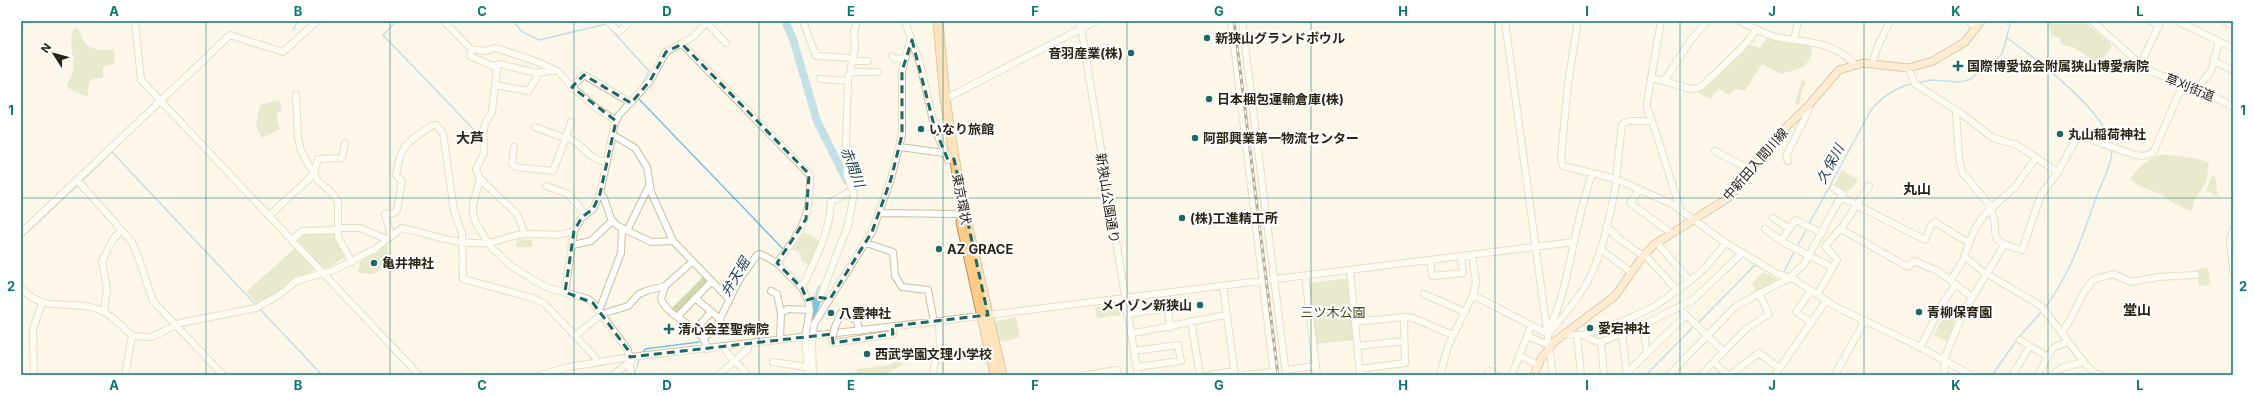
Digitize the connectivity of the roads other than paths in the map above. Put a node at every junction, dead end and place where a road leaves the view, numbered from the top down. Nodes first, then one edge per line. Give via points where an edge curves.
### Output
1 (135, 21) edge
2 (317, 21) edge
3 (444, 21) edge
4 (607, 21) edge
5 (631, 21) edge
6 (803, 21) edge
7 (857, 21) edge
8 (905, 21) edge
9 (932, 21) edge
10 (938, 21) edge
11 (1080, 21) edge
12 (1096, 21) edge
13 (1231, 21) edge
14 (1242, 21) edge
15 (1505, 21) edge
16 (1578, 21) edge
17 (1661, 21) edge
18 (1708, 21) edge
19 (1739, 21) edge
20 (1798, 21) edge
21 (1890, 21) edge
22 (1968, 21) edge
23 (1981, 21) edge
24 (2092, 21) edge
25 (2151, 21) edge
26 (2177, 21) edge
27 (2224, 21) edge
28 (707, 22) edge
29 (2160, 23) edge
30 (2187, 23) edge
31 (2233, 25) edge
32 (1081, 28) junction
33 (1977, 28) junction
34 (1757, 29) junction
35 (912, 40) junction
36 (1794, 40) junction
37 (2219, 41) junction
38 (726, 43) dead end
39 (682, 44) junction
40 (2233, 48) edge
41 (471, 49) junction
42 (892, 56) dead end
43 (905, 58) junction
44 (852, 59) junction
45 (868, 60) dead end
46 (2213, 61) junction
47 (1855, 64) junction
48 (1872, 64) junction
49 (496, 65) junction
50 (2140, 65) junction
51 (1908, 68) junction
52 (556, 70) junction
53 (2233, 70) edge
54 (850, 72) junction
55 (878, 72) dead end
56 (538, 73) junction
57 (1652, 78) junction
58 (820, 79) dead end
59 (1664, 81) junction
60 (848, 82) junction
61 (2184, 82) junction
62 (495, 85) junction
63 (572, 87) junction
64 (2198, 88) junction
65 (296, 95) dead end
66 (946, 99) junction
67 (160, 101) junction
68 (631, 103) junction
69 (1809, 105) junction
70 (2233, 108) edge
71 (1956, 112) junction
72 (616, 120) junction
73 (1652, 121) junction
74 (571, 122) dead end
75 (943, 123) junction
76 (934, 125) junction
77 (535, 127) dead end
78 (613, 135) junction
79 (565, 138) junction
80 (344, 143) dead end
81 (514, 147) dead end
82 (900, 147) junction
83 (1715, 151) dead end
84 (949, 157) junction
85 (2036, 158) junction
86 (1788, 161) dead end
87 (606, 162) junction
88 (1751, 170) junction
89 (2058, 172) junction
90 (314, 174) junction
91 (1592, 174) junction
92 (480, 179) junction
93 (1617, 179) junction
94 (79, 182) junction
95 (546, 186) dead end
96 (649, 186) junction
97 (1869, 186) dead end
98 (1833, 188) dead end
99 (1640, 189) junction
100 (847, 193) dead end
101 (600, 194) junction
102 (1841, 197) junction
103 (1857, 205) junction
104 (1680, 208) junction
105 (1991, 209) junction
106 (880, 213) junction
107 (959, 214) junction
108 (586, 215) junction
109 (269, 216) junction
110 (1773, 218) dead end
111 (1694, 220) junction
112 (612, 221) junction
113 (1606, 227) junction
114 (1789, 228) junction
115 (337, 229) junction
116 (624, 229) junction
117 (1764, 229) dead end
118 (1841, 229) junction
119 (120, 230) junction
120 (2233, 230) edge
121 (574, 231) junction
122 (21, 233) edge
123 (1671, 233) junction
124 (1822, 233) junction
125 (525, 234) junction
126 (389, 237) junction
127 (292, 240) junction
128 (673, 241) junction
129 (1781, 241) junction
130 (463, 242) junction
131 (1574, 242) junction
132 (488, 243) junction
133 (866, 243) junction
134 (1657, 243) junction
135 (1726, 243) junction
136 (1969, 243) junction
137 (573, 245) junction
138 (2004, 245) junction
139 (1536, 247) junction
140 (1600, 249) junction
141 (1742, 253) junction
142 (1472, 255) junction
143 (1643, 255) junction
144 (1461, 256) junction
145 (1810, 256) junction
146 (1965, 257) junction
147 (1430, 260) junction
148 (352, 262) junction
149 (692, 262) junction
150 (779, 264) junction
151 (1833, 268) junction
152 (1350, 270) junction
153 (2233, 270) edge
154 (1631, 272) junction
155 (1986, 273) junction
156 (324, 274) junction
157 (2196, 275) dead end
158 (1305, 276) junction
159 (1789, 278) junction
160 (1274, 280) junction
161 (1262, 281) junction
162 (1690, 281) junction
163 (711, 282) junction
164 (1953, 282) junction
165 (665, 286) junction
166 (1223, 286) junction
167 (21, 288) edge
168 (802, 288) junction
169 (771, 291) dead end
170 (1678, 291) junction
171 (1811, 291) junction
172 (565, 292) junction
173 (1759, 293) junction
174 (1424, 294) dead end
175 (1473, 295) junction
176 (1818, 295) junction
177 (1972, 297) junction
178 (695, 298) junction
179 (818, 298) junction
180 (1125, 298) junction
181 (729, 299) junction
182 (830, 299) junction
183 (808, 300) junction
184 (1826, 301) junction
185 (42, 303) junction
186 (1680, 308) junction
187 (810, 310) junction
188 (104, 311) junction
189 (600, 312) junction
190 (711, 312) junction
191 (1466, 312) junction
192 (780, 313) junction
193 (1127, 314) junction
194 (1227, 315) junction
195 (1686, 315) junction
196 (678, 316) junction
197 (984, 316) junction
198 (1404, 317) junction
199 (720, 319) junction
200 (1866, 320) junction
201 (1191, 321) junction
202 (936, 322) junction
203 (1355, 322) junction
204 (1811, 322) junction
205 (177, 324) junction
206 (1643, 325) junction
207 (892, 326) junction
208 (1531, 326) junction
209 (1170, 328) junction
210 (695, 330) junction
211 (859, 331) junction
212 (1547, 331) junction
213 (2062, 332) junction
214 (1131, 333) junction
215 (1565, 333) junction
216 (1622, 334) junction
217 (1453, 335) junction
218 (1580, 335) junction
219 (132, 336) junction
220 (576, 336) junction
221 (812, 336) junction
222 (1527, 336) junction
223 (1708, 336) junction
224 (704, 337) junction
225 (805, 337) junction
226 (780, 340) junction
227 (1404, 340) junction
228 (2020, 340) dead end
229 (1600, 342) junction
230 (2067, 342) junction
231 (749, 343) junction
232 (724, 346) junction
233 (1358, 346) junction
234 (1549, 346) junction
235 (2030, 346) junction
236 (707, 348) junction
237 (1920, 348) junction
238 (1134, 351) junction
239 (1723, 351) junction
240 (1648, 353) junction
241 (1520, 356) junction
242 (2048, 357) junction
243 (630, 359) junction
244 (1944, 359) junction
245 (736, 360) junction
246 (596, 362) junction
247 (773, 362) dead end
248 (1714, 362) junction
249 (2083, 362) junction
250 (1538, 365) junction
251 (1316, 366) junction
252 (1137, 367) junction
253 (1779, 368) junction
254 (2006, 370) dead end
255 (810, 372) edge
256 (1286, 372) edge
257 (1360, 372) edge
258 (727, 373) edge
259 (1234, 373) edge
260 (1273, 373) edge
261 (1102, 374) edge
262 (1627, 374) edge
263 (2014, 374) edge
264 (34, 375) edge
265 (125, 375) edge
266 (223, 375) edge
267 (419, 375) edge
268 (540, 375) edge
269 (613, 375) edge
270 (631, 375) edge
271 (719, 375) edge
272 (747, 375) edge
273 (933, 375) edge
274 (995, 375) edge
275 (1002, 375) edge
276 (1086, 375) edge
277 (1118, 375) edge
278 (1138, 375) edge
279 (1200, 375) edge
280 (1210, 375) edge
281 (1246, 375) edge
282 (1318, 375) edge
283 (1440, 375) edge
284 (1487, 375) edge
285 (1497, 375) edge
286 (1512, 375) edge
287 (1534, 375) edge
288 (1553, 375) edge
289 (1581, 375) edge
290 (1604, 375) edge
291 (1669, 375) edge
292 (1701, 375) edge
293 (1729, 375) edge
294 (1775, 375) edge
295 (1835, 375) edge
296 (1945, 375) edge
297 (1971, 375) edge
298 (2038, 375) edge
299 (2053, 375) edge
300 (2100, 375) edge

1 - 67 street via 141,80
2 - 67 street via 283,52 230,36
3 - 41 street
4 - 5 street via 619,32
6 - 44 street via 816,56
7 - 44 street
8 - 35 street
9 - 75 highway, 東京環状
10 - 66 highway, 東京環状
11 - 32 street, 新狭山公園通り
12 - 32 street
13 - 161 street
14 - 160 street
15 - 139 street
16 - 91 street via 1568,82 1561,158 1564,167
17 - 57 street
18 - 59 street
19 - 34 street
20 - 36 street
21 - 48 street
22 - 33 street
23 - 33 main road, 中新田入間川線
24 - 50 street, 草刈街道
25 - 29 street
26 - 30 street
27 - 31 street
28 - 38 street
28 - 39 street via 693,37
29 - 50 street
30 - 37 street
32 - 66 street
32 - 180 street, 新狭山公園通り
33 - 51 main road, 中新田入間川線 via 1959,47 1933,61
34 - 36 street via 1770,35
34 - 59 street via 1744,46 1701,88 1691,89
35 - 43 street
35 - 76 street
36 - 47 street via 1830,46 1842,52
37 - 40 street
37 - 46 street
39 - 68 street via 666,52 650,81
39 - 150 street via 809,174 806,219
41 - 49 street via 469,53 474,60
41 - 52 street via 484,51 496,48
42 - 43 street via 895,59
43 - 82 street via 902,72
44 - 45 street
44 - 54 street
46 - 53 street
46 - 64 street via 2208,76
47 - 48 main road, 中新田入間川線
47 - 69 main road, 中新田入間川線 via 1839,70
48 - 51 main road, 中新田入間川線
49 - 56 street
49 - 62 street
50 - 61 street, 草刈街道 via 2157,74
51 - 71 street via 1915,84
52 - 56 street
52 - 63 street
54 - 55 street
54 - 60 street
56 - 62 street via 528,91
57 - 59 street
57 - 73 street via 1647,108
58 - 60 street
60 - 179 street via 846,145 848,176 854,194 848,225
61 - 64 street, 草刈街道
61 - 89 street via 2153,153 2143,156 2081,136
62 - 92 street via 492,112 484,124 483,159 476,169
63 - 68 street via 584,75
63 - 72 street via 599,110
64 - 70 street, 草刈街道
65 - 90 street via 299,144
66 - 84 highway, 東京環状
67 - 94 street
67 - 109 street
68 - 72 street
69 - 86 street via 1786,156
69 - 88 main road, 中新田入間川線 via 1770,143
71 - 85 street via 1993,138 2018,144
71 - 105 street via 1960,167
72 - 78 street
73 - 93 street via 1629,121 1622,124
73 - 104 street
74 - 79 street
75 - 76 street
75 - 84 highway, 東京環状
76 - 84 street
77 - 79 street
78 - 87 street
78 - 96 street via 638,152 647,168
79 - 81 street via 551,172 513,166
79 - 87 street via 580,144 591,157
80 - 90 street via 342,158 320,157
82 - 84 street
82 - 106 street
83 - 88 street
84 - 107 highway, 東京環状
84 - 197 highway, 東京環状 via 960,193
85 - 89 street
85 - 105 street via 2015,187
87 - 101 street
88 - 111 main road, 中新田入間川線 via 1728,198
89 - 138 street via 2039,201 2022,250
90 - 109 street
90 - 115 street via 338,202
91 - 93 street
91 - 131 street
92 - 125 street via 517,214
92 - 132 street via 473,212 475,221
93 - 99 street
93 - 113 street
94 - 119 street
94 - 122 street
95 - 108 street via 568,194
96 - 116 street
96 - 128 street
97 - 103 street
98 - 102 street via 1843,194
99 - 104 street
99 - 123 street via 1630,203
100 - 168 street via 831,202 826,237
101 - 108 street via 593,209
101 - 112 street via 604,198
102 - 103 street
102 - 124 street
103 - 118 street
103 - 136 street via 1925,240 1931,225 1935,222
104 - 111 street
105 - 136 street via 1974,230
105 - 138 street via 1995,235
106 - 107 street
106 - 133 street
107 - 197 highway, 東京環状
108 - 121 street
109 - 127 street
110 - 114 street
111 - 123 main road, 中新田入間川線
111 - 135 street
112 - 116 street
112 - 137 street via 591,242
113 - 140 street
113 - 143 street
114 - 124 street via 1795,220
114 - 129 street
115 - 126 street via 360,228
115 - 127 street via 302,231
115 - 148 street via 340,242
116 - 128 street via 651,242
116 - 189 street via 621,253
117 - 129 street
118 - 151 street via 1825,246 1837,260
118 - 164 street via 1901,264 1908,267 1914,260
119 - 188 street via 102,261 107,289
119 - 205 street via 135,247 153,301
120 - 153 street via 2230,239
121 - 125 street via 551,236
121 - 137 street
123 - 134 main road, 中新田入間川線
124 - 145 street
125 - 132 street
126 - 130 street via 402,228
126 - 130 street via 385,214 397,210 402,181 396,175 400,153 408,142 433,125 438,126 443,133 454,211
126 - 148 street via 375,249
127 - 156 street
128 - 149 street
129 - 145 street
130 - 132 street
130 - 220 street via 463,279 533,298 549,307
131 - 139 street
131 - 212 street via 1565,281
132 - 172 street via 496,254 521,273 549,288
133 - 182 street
133 - 202 street via 893,252 895,276 902,287 928,290
134 - 143 main road, 中新田入間川線
134 - 162 street
135 - 141 street
135 - 162 street
136 - 146 street
137 - 172 street
138 - 155 street
139 - 142 street
139 - 212 street
140 - 154 street
140 - 212 street via 1584,288
141 - 159 street
141 - 186 street via 1702,294
142 - 144 street
142 - 175 street via 1476,283
143 - 154 main road, 中新田入間川線
143 - 170 street
144 - 147 street
144 - 147 street via 1463,272 1455,274 1432,276
145 - 151 street
145 - 159 street
146 - 155 street
146 - 164 street
147 - 152 street
148 - 156 street
149 - 163 street
149 - 165 street
150 - 168 street
150 - 181 street via 761,254 757,255
151 - 176 street
152 - 158 street
152 - 203 street
154 - 215 main road, 中新田入間川線 via 1614,296
155 - 177 street
155 - 213 street via 2043,308
156 - 205 street via 296,281 258,307
156 - 267 street
157 - 213 street via 2131,282 2113,274 2093,280
158 - 160 street
158 - 251 street
159 - 171 street
159 - 173 street
160 - 161 street
160 - 256 street
161 - 166 street
161 - 260 street
162 - 170 street
163 - 178 street
163 - 181 street
164 - 177 street
164 - 237 street
165 - 189 street via 639,294 628,306
165 - 196 street via 661,299 663,304
166 - 180 street
166 - 194 street
167 - 185 street
168 - 183 street
169 - 192 street via 777,294
170 - 218 street via 1626,320
171 - 176 street
171 - 204 street via 1796,312
172 - 189 street via 588,299
173 - 223 street via 1736,306
173 - 239 street via 1769,314 1752,323
174 - 191 street
175 - 191 street
175 - 208 street
176 - 184 street
177 - 244 street
178 - 190 street
178 - 196 street
179 - 182 street
179 - 183 street
180 - 193 street, 新狭山公園通り
180 - 197 street
181 - 199 street
182 - 221 street via 814,324
183 - 187 street
184 - 200 street
184 - 204 street
185 - 188 street
185 - 264 street via 33,329
186 - 195 street
186 - 206 street
187 - 192 street via 788,309
187 - 225 street
188 - 219 street
189 - 220 street
189 - 243 street via 628,350
190 - 199 street
190 - 210 street
191 - 217 street
192 - 226 street
193 - 209 street via 1168,308
193 - 214 street, 新狭山公園通り
194 - 201 street
194 - 259 street
195 - 223 street
195 - 240 street
196 - 210 street
197 - 202 street
197 - 274 highway, 東京環状
197 - 275 highway, 東京環状
198 - 203 street
198 - 217 street via 1413,318
198 - 227 street
199 - 224 street via 714,331
200 - 237 street
200 - 295 street
201 - 209 street
201 - 279 street
202 - 207 street
202 - 273 street via 940,350
203 - 233 street
204 - 253 street
205 - 219 street via 152,337
205 - 266 street
206 - 216 street
206 - 240 street
207 - 211 street
207 - 211 street, bridge via 893,334 833,343 840,313 857,320
208 - 212 street
208 - 222 street
209 - 214 street
210 - 224 street
211 - 221 street
212 - 234 street
213 - 230 street
214 - 238 street, 新狭山公園通り
215 - 218 street
215 - 234 main road, 中新田入間川線
216 - 229 street
216 - 262 street
217 - 283 street
218 - 229 street
218 - 289 street
219 - 265 street
220 - 246 street via 595,357
221 - 225 street
221 - 255 street
222 - 234 street
222 - 241 street
223 - 239 street
223 - 291 street
224 - 236 street
225 - 226 street
225 - 255 street
226 - 231 street
227 - 233 street
227 - 257 street via 1406,364
228 - 235 street
229 - 290 street
230 - 242 street via 2053,348
230 - 249 street
231 - 232 street
231 - 245 street via 748,349
232 - 236 street
232 - 245 street via 726,352
233 - 257 street
234 - 250 main road, 中新田入間川線
234 - 288 street
235 - 242 street
235 - 263 street
236 - 243 street
237 - 244 street
238 - 252 street, 新狭山公園通り
238 - 252 street via 1178,345 1180,361
239 - 248 street
240 - 262 street
241 - 250 street
241 - 286 street
242 - 298 street
243 - 246 street
243 - 269 street
243 - 270 street
244 - 296 street
244 - 297 street
245 - 258 street
245 - 272 street
246 - 268 street
247 - 255 street
248 - 292 street
248 - 293 street
249 - 299 street via 2060,368
249 - 300 street
250 - 287 main road, 中新田入間川線
251 - 256 street
251 - 282 street
252 - 278 street, 新狭山公園通り
253 - 293 street via 1759,353
253 - 294 street
254 - 263 street
258 - 271 street
259 - 280 street
260 - 281 street
261 - 276 street
261 - 277 street via 1117,370
284 - 285 street via 1489,371

